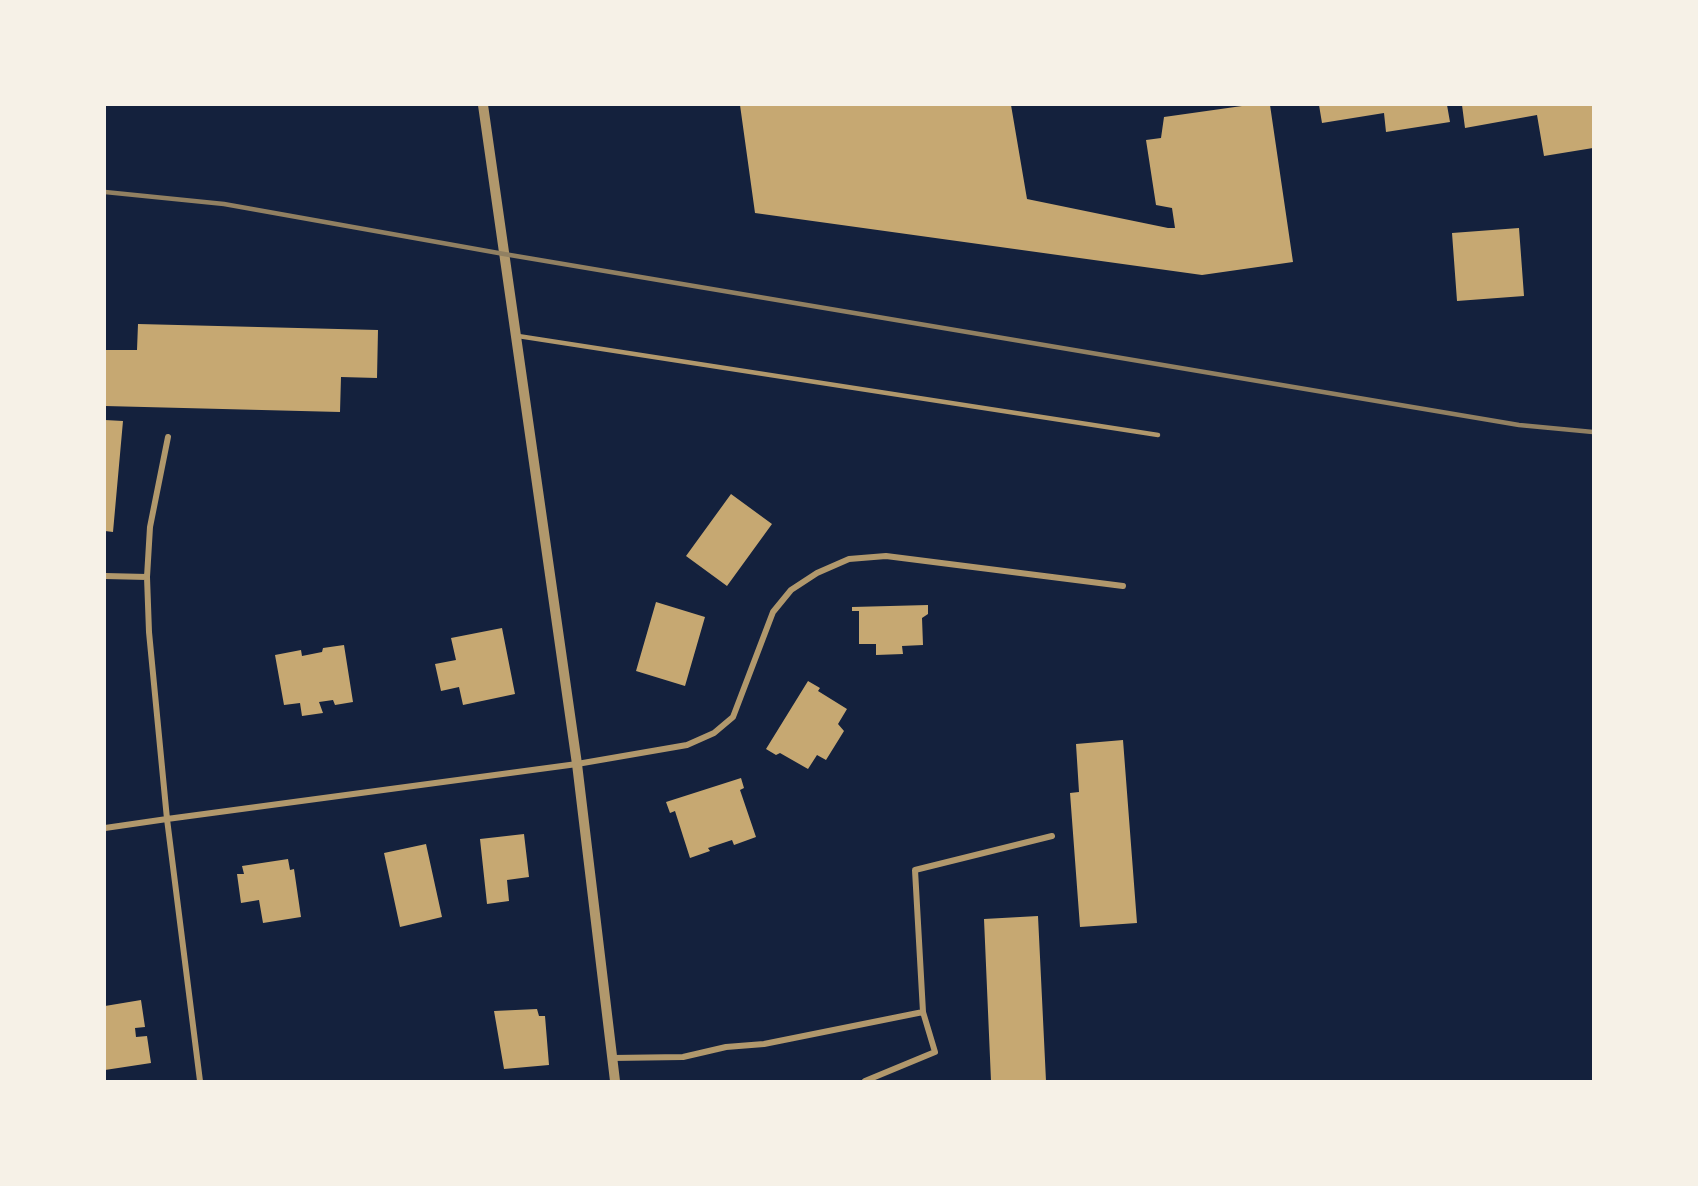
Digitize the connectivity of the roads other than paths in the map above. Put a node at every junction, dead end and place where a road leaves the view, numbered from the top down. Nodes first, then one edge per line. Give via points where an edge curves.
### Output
1 (483, 105) edge
2 (515, 335) junction
3 (1158, 435) dead end
4 (168, 437) dead end
5 (105, 576) edge
6 (147, 577) junction
7 (1123, 586) dead end
8 (577, 764) junction
9 (167, 819) junction
10 (105, 828) edge
11 (1052, 836) dead end
12 (923, 1012) junction
13 (612, 1058) junction
14 (200, 1081) edge
15 (615, 1081) edge
16 (865, 1081) edge

1 - 2 street
2 - 3 lane
2 - 8 street
4 - 6 street via 150,526
5 - 6 street
6 - 9 street
7 - 8 street via 886,556 849,559 791,590 773,612 734,717 714,733 687,745
8 - 9 street
8 - 13 street
9 - 10 street
9 - 14 street
11 - 12 street via 915,870
12 - 13 street via 683,1057
12 - 16 street via 935,1052
13 - 15 street

